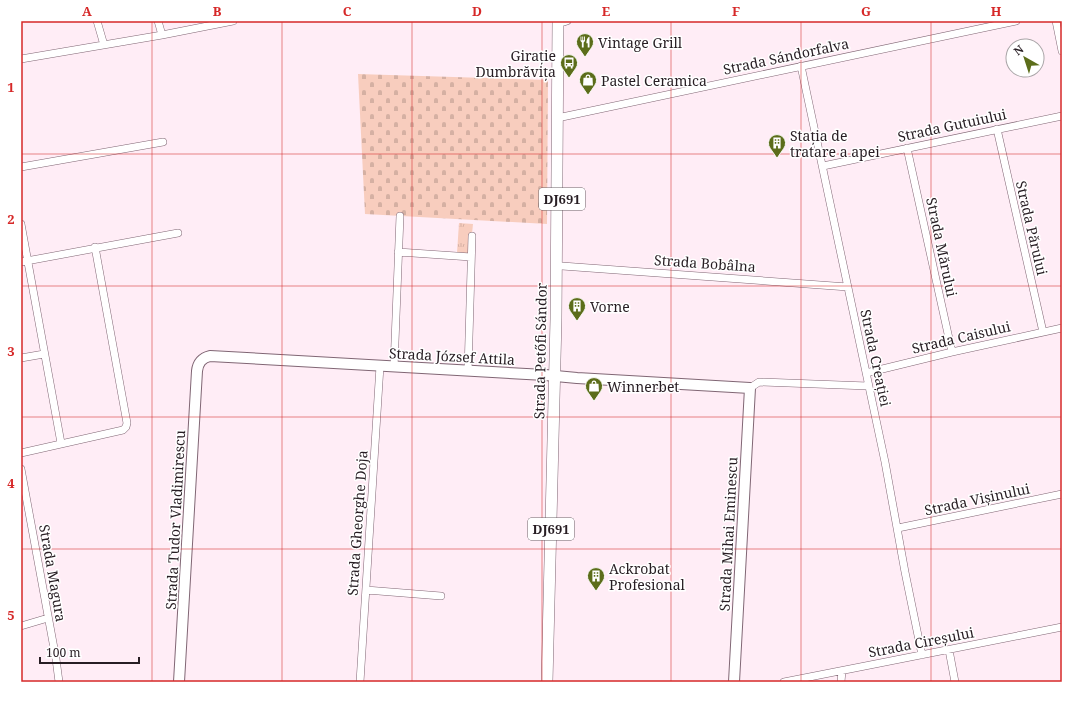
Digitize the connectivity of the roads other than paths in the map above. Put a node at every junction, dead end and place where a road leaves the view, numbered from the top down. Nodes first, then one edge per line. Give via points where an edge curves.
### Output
1 (97, 21) edge
2 (158, 21) edge
3 (233, 21) edge
4 (563, 21) edge
5 (1016, 21) edge
6 (1056, 21) edge
7 (162, 35) junction
8 (104, 45) junction
9 (1062, 50) edge
10 (21, 59) edge
11 (802, 66) junction
12 (1062, 116) edge
13 (562, 117) junction
14 (997, 129) junction
15 (163, 142) dead end
16 (906, 148) junction
17 (823, 166) junction
18 (21, 167) edge
19 (400, 216) dead end
20 (21, 224) edge
21 (178, 233) dead end
22 (472, 236) dead end
23 (95, 247) junction
24 (398, 252) junction
25 (471, 257) junction
26 (24, 262) edge
27 (562, 266) junction
28 (848, 286) junction
29 (1062, 328) edge
30 (1043, 332) junction
31 (952, 352) junction
32 (44, 354) junction
33 (21, 358) edge
34 (201, 361) joint
35 (380, 366) junction
36 (394, 367) junction
37 (468, 371) junction
38 (866, 373) junction
39 (557, 376) junction
40 (868, 386) junction
41 (750, 388) junction
42 (61, 443) junction
43 (21, 453) edge
44 (21, 469) edge
45 (1062, 494) edge
46 (898, 528) junction
47 (366, 590) junction
48 (441, 596) dead end
49 (48, 618) junction
50 (21, 626) edge
51 (1062, 628) edge
52 (949, 650) junction
53 (922, 655) junction
54 (842, 671) junction
55 (59, 682) edge
56 (179, 682) edge
57 (360, 682) edge
58 (547, 682) edge
59 (554, 682) edge
60 (734, 682) edge
61 (784, 682) edge
62 (841, 682) edge
63 (955, 682) edge

1 - 8 street
2 - 7 street
3 - 7 street
4 - 13 main road, Strada Petőfi Sándor / DJ691
4 - 39 main road, Strada Petőfi Sándor / DJ691
5 - 11 street, Strada Sándorfalva
6 - 9 street
7 - 8 street
8 - 10 street
11 - 13 street, Strada Sándorfalva
11 - 17 street, Strada Creației
12 - 14 street, Strada Gutuiului
13 - 27 main road, Strada Petőfi Sándor / DJ691
14 - 16 street, Strada Gutuiului
14 - 30 street, Strada Părului
15 - 18 street
16 - 17 street, Strada Gutuiului
16 - 31 street, Strada Mărului
17 - 28 street, Strada Creației
19 - 24 street
20 - 26 street
21 - 23 street
22 - 25 street
23 - 26 street
23 - 42 street via 127,423 123,430
24 - 25 street
24 - 36 street
25 - 37 street
26 - 32 street
27 - 28 street, Strada Bobâlna
27 - 39 main road, Strada Petőfi Sándor / DJ691
28 - 38 street, Strada Creației
29 - 30 street, Strada Caisului
30 - 31 street, Strada Caisului
31 - 38 street, Strada Caisului
32 - 33 street
32 - 42 street
34 - 35 street, Strada József Attila via 210,356
34 - 56 street, Strada Tudor Vladimirescu via 197,371
35 - 36 street, Strada József Attila
35 - 47 street, Strada Gheorghe Doja
36 - 37 street, Strada József Attila
37 - 39 street, Strada József Attila
38 - 40 street, Strada Creației
39 - 41 street, Strada József Attila
39 - 58 main road, Strada Petőfi Sándor / DJ691
39 - 59 main road, Strada Petőfi Sándor / DJ691
40 - 41 street, Strada József Attila via 760,382
40 - 46 street, Strada Creației
41 - 60 street, Strada Mihai Eminescu
42 - 43 street
44 - 49 street, Strada Magura
45 - 46 street, Strada Vișinului
46 - 53 street, Strada Creației
47 - 48 street
47 - 57 street, Strada Gheorghe Doja
49 - 50 street
49 - 55 street, Strada Magura
51 - 52 street, Strada Cireșului
52 - 53 street, Strada Cireșului
52 - 63 street
53 - 54 street, Strada Cireșului
54 - 61 street, Strada Cireșului
54 - 62 street

